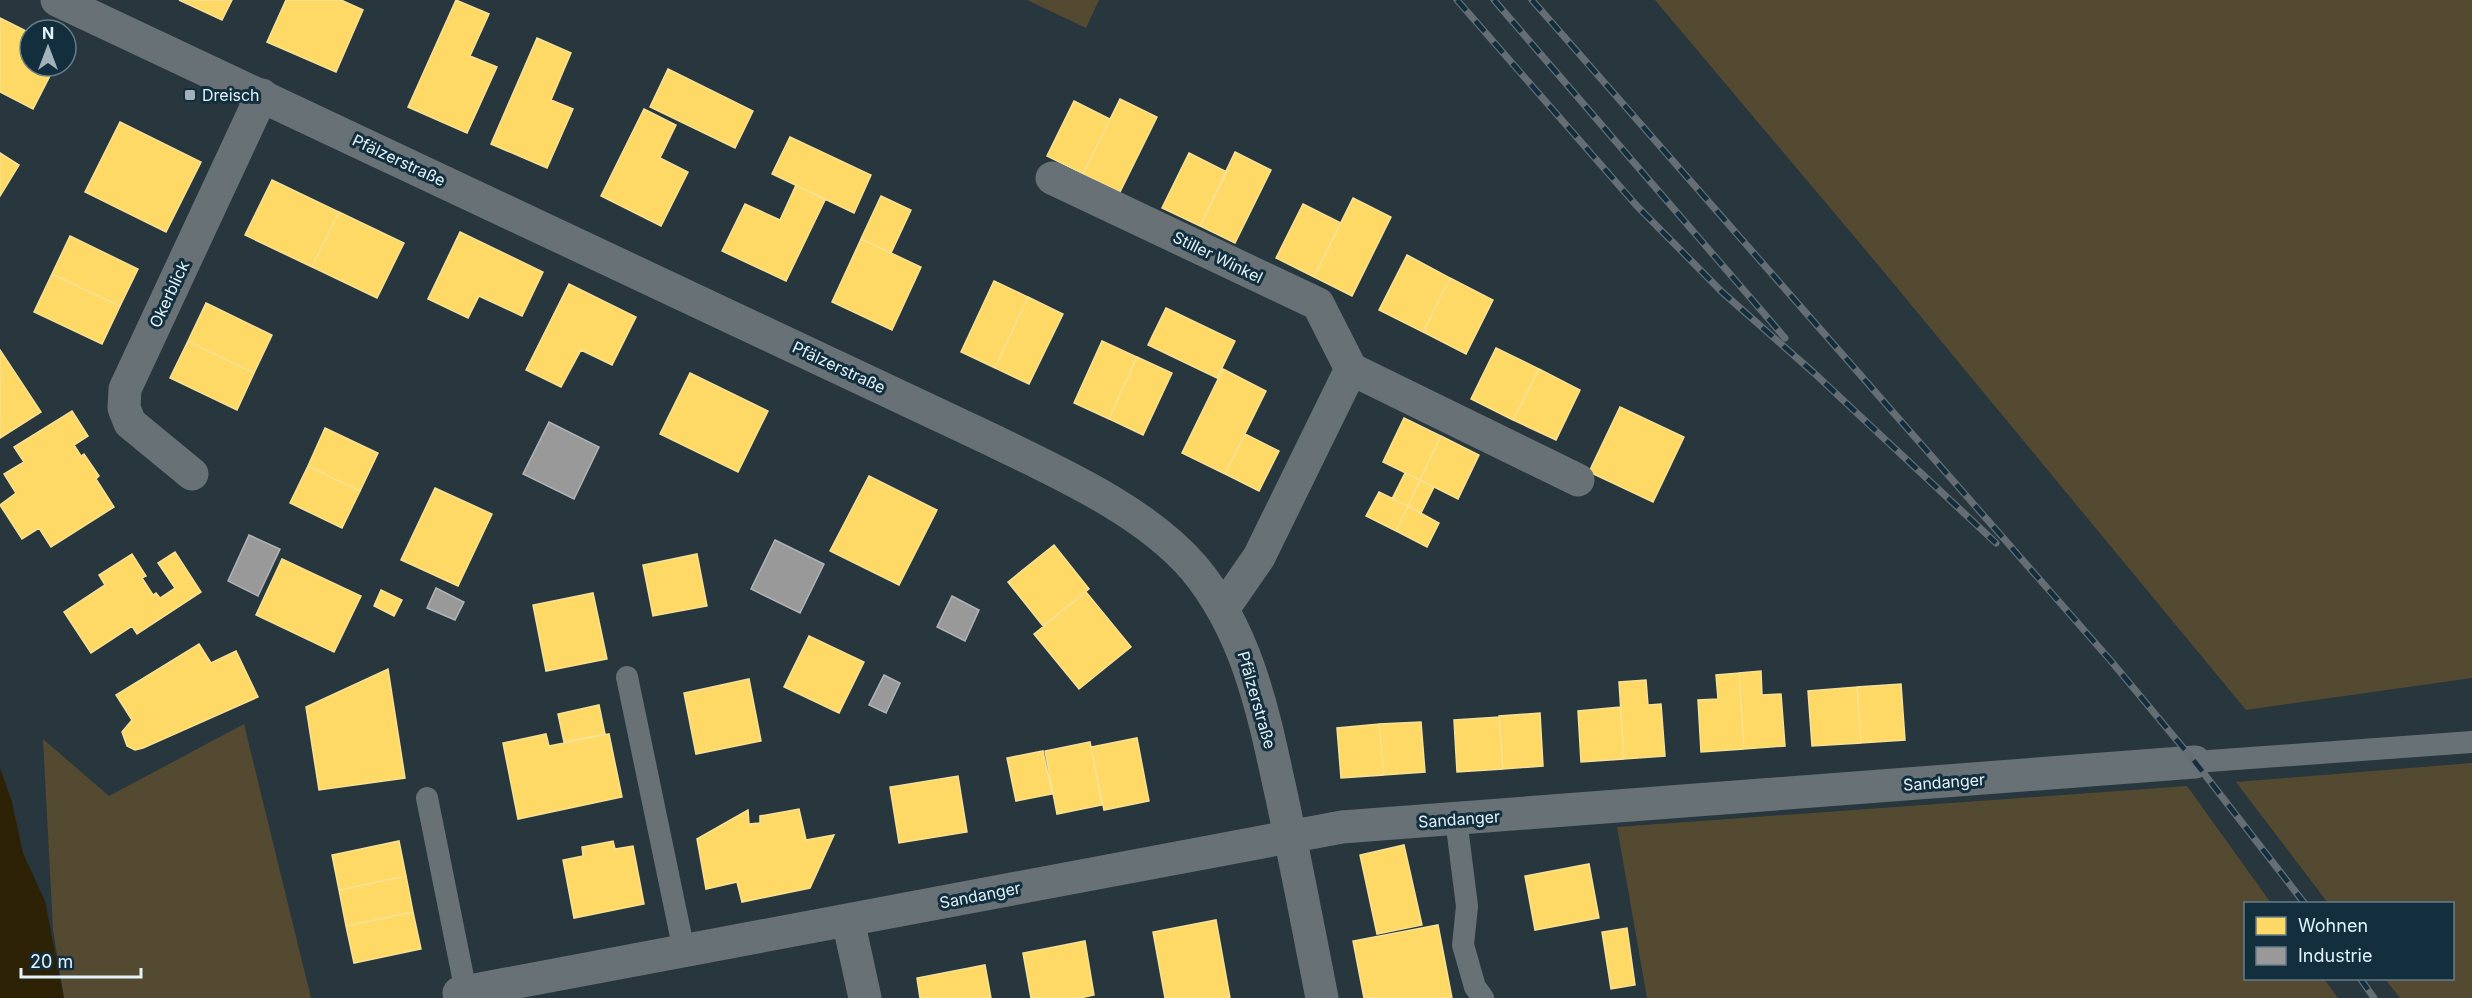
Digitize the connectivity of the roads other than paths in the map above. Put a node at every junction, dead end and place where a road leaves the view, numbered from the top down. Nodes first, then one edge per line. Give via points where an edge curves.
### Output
1 (57, 0) edge
2 (262, 95) junction
3 (1052, 178) dead end
4 (1352, 369) junction
5 (192, 474) dead end
6 (1578, 480) dead end
7 (1223, 609) junction
8 (627, 677) dead end
9 (2472, 742) edge
10 (2195, 762) joint
11 (427, 798) dead end
12 (1456, 819) junction
13 (1290, 837) junction
14 (848, 920) junction
15 (684, 951) junction
16 (462, 993) joint
17 (865, 998) edge
18 (1322, 998) edge
19 (1483, 998) edge

1 - 2 street, Pfälzerstraße
2 - 5 street, Okerblick via 125,389 124,408 130,423
2 - 7 street, Pfälzerstraße via 1069,478 1125,511 1165,541 1193,567
3 - 4 street, Stiller Winkel via 1318,304
4 - 6 street
4 - 7 street via 1260,556
7 - 13 street, Pfälzerstraße via 1243,648 1260,697
8 - 15 lane
9 - 10 lane, Sandanger
10 - 12 street, Sandanger
11 - 16 lane
12 - 13 street, Sandanger via 1342,827
12 - 19 lane via 1467,906 1463,945 1475,987
13 - 14 street, Sandanger
13 - 18 street, Pfälzerstraße
14 - 15 street, Sandanger
14 - 17 street
15 - 16 street, Sandanger

